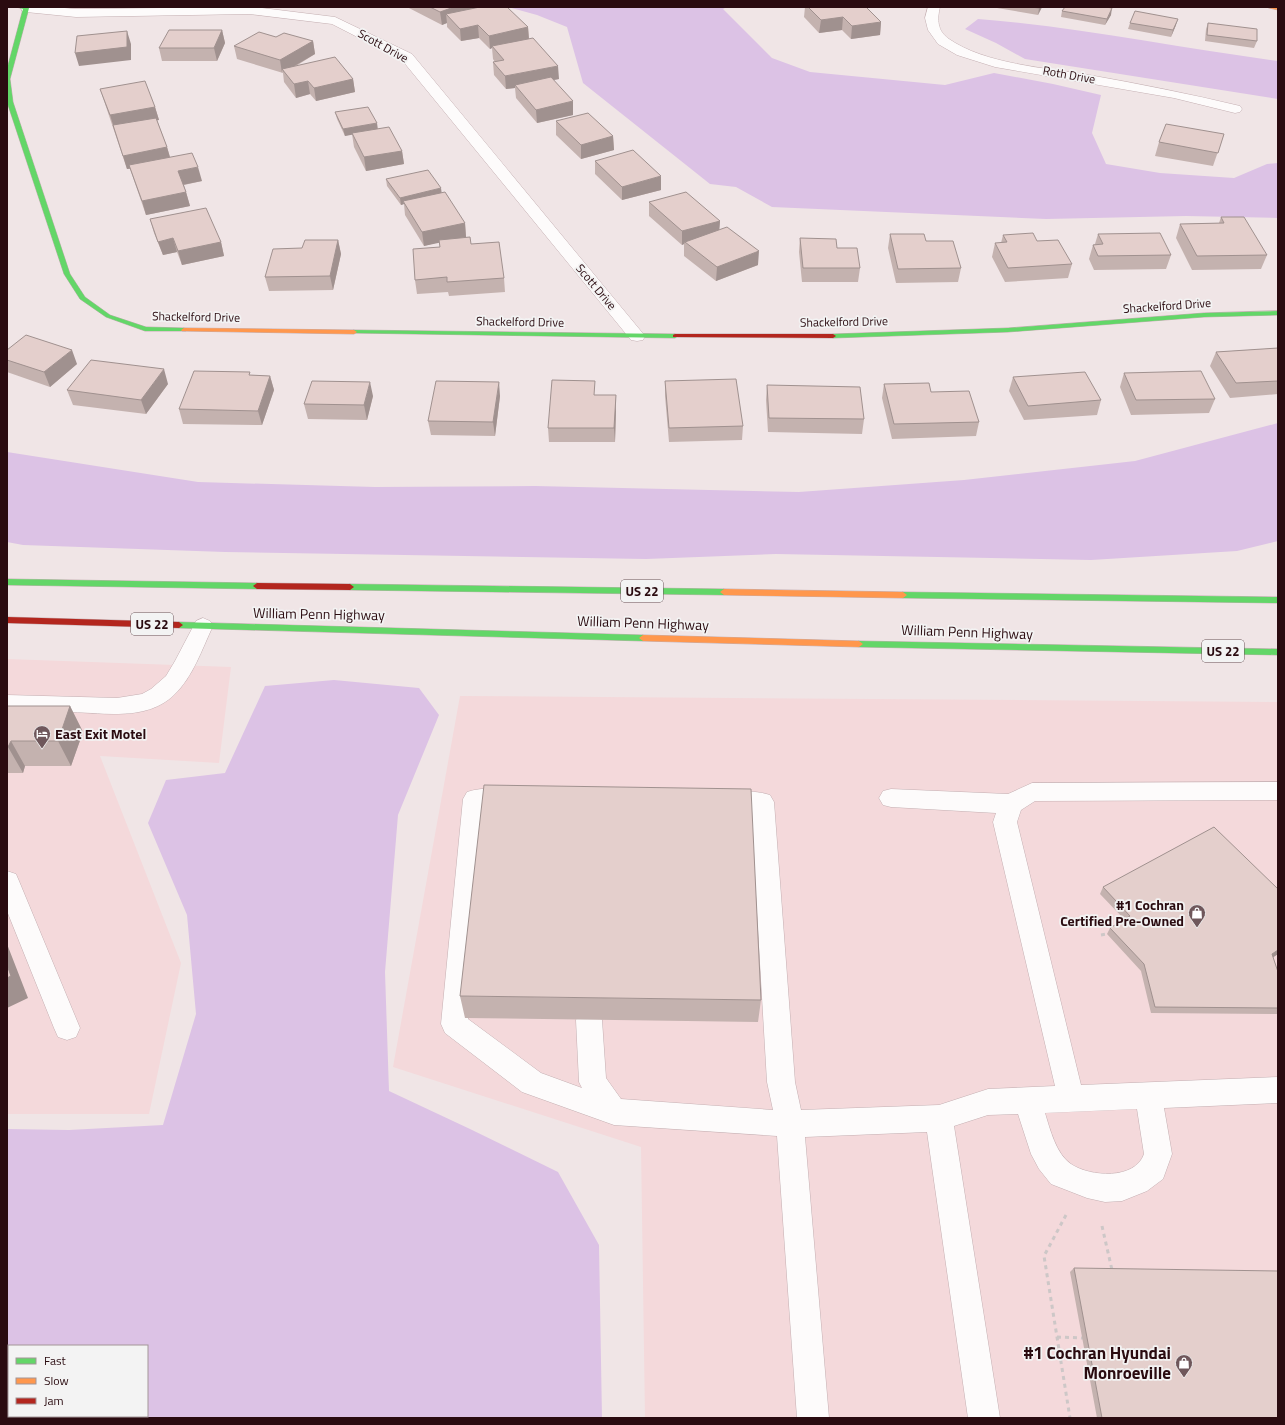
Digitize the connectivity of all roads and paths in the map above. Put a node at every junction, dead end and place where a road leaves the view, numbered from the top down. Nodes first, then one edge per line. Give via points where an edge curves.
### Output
1 (934, 7) edge
2 (1271, 7) edge
3 (23, 8) edge
4 (1278, 8) edge
5 (1235, 109) dead end
6 (1278, 313) edge
7 (637, 336) junction
8 (7, 582) edge
9 (1278, 600) edge
10 (7, 620) edge
11 (203, 626) junction
12 (1278, 652) edge
13 (7, 703) edge
14 (1278, 791) edge
15 (891, 798) dead end
16 (538, 800) edge
17 (698, 802) edge
18 (1011, 804) junction
19 (7, 881) edge
20 (1107, 934) dead end
21 (1101, 935) dead end
22 (589, 1020) edge
23 (68, 1028) dead end
24 (1278, 1090) edge
25 (1148, 1095) junction
26 (1071, 1098) junction
27 (1027, 1100) junction
28 (614, 1112) junction
29 (939, 1118) junction
30 (790, 1124) junction
31 (1068, 1212) dead end
32 (1101, 1219) dead end
33 (1112, 1272) edge
34 (1057, 1337) junction
35 (1083, 1338) dead end
36 (813, 1418) edge
37 (984, 1418) edge
38 (1070, 1418) edge

1 - 5 street, Roth Drive via 931,18 934,30 943,41 962,52 995,62 1174,94
2 - 4 main road
3 - 7 street, Scott Drive via 83,13 249,10 335,21 407,57
3 - 7 main road, Shackelford Drive via 8,79 10,102 67,274 82,298 108,316 145,329
6 - 7 main road, Shackelford Drive via 1204,315 1008,330 817,336
8 - 9 main road, William Penn Highway / US 22
10 - 11 main road, William Penn Highway / US 22
11 - 12 main road, William Penn Highway / US 22 via 1016,648
11 - 13 street via 178,676 160,695 147,701 108,705
14 - 18 street via 1032,792
15 - 18 street
16 - 28 street via 474,799 454,1024 532,1083
17 - 30 street via 762,802 781,1082
18 - 26 street via 1005,822
19 - 23 street
20 - 21 path
22 - 28 street via 593,1082
24 - 25 street
25 - 26 street
25 - 27 street via 1158,1154 1153,1169 1122,1188 1104,1188 1061,1174 1041,1144
26 - 27 street
27 - 29 street via 988,1102
28 - 30 street
29 - 30 street
29 - 37 street
30 - 36 street
31 - 34 path via 1044,1256
32 - 33 path
34 - 35 path
34 - 38 path

